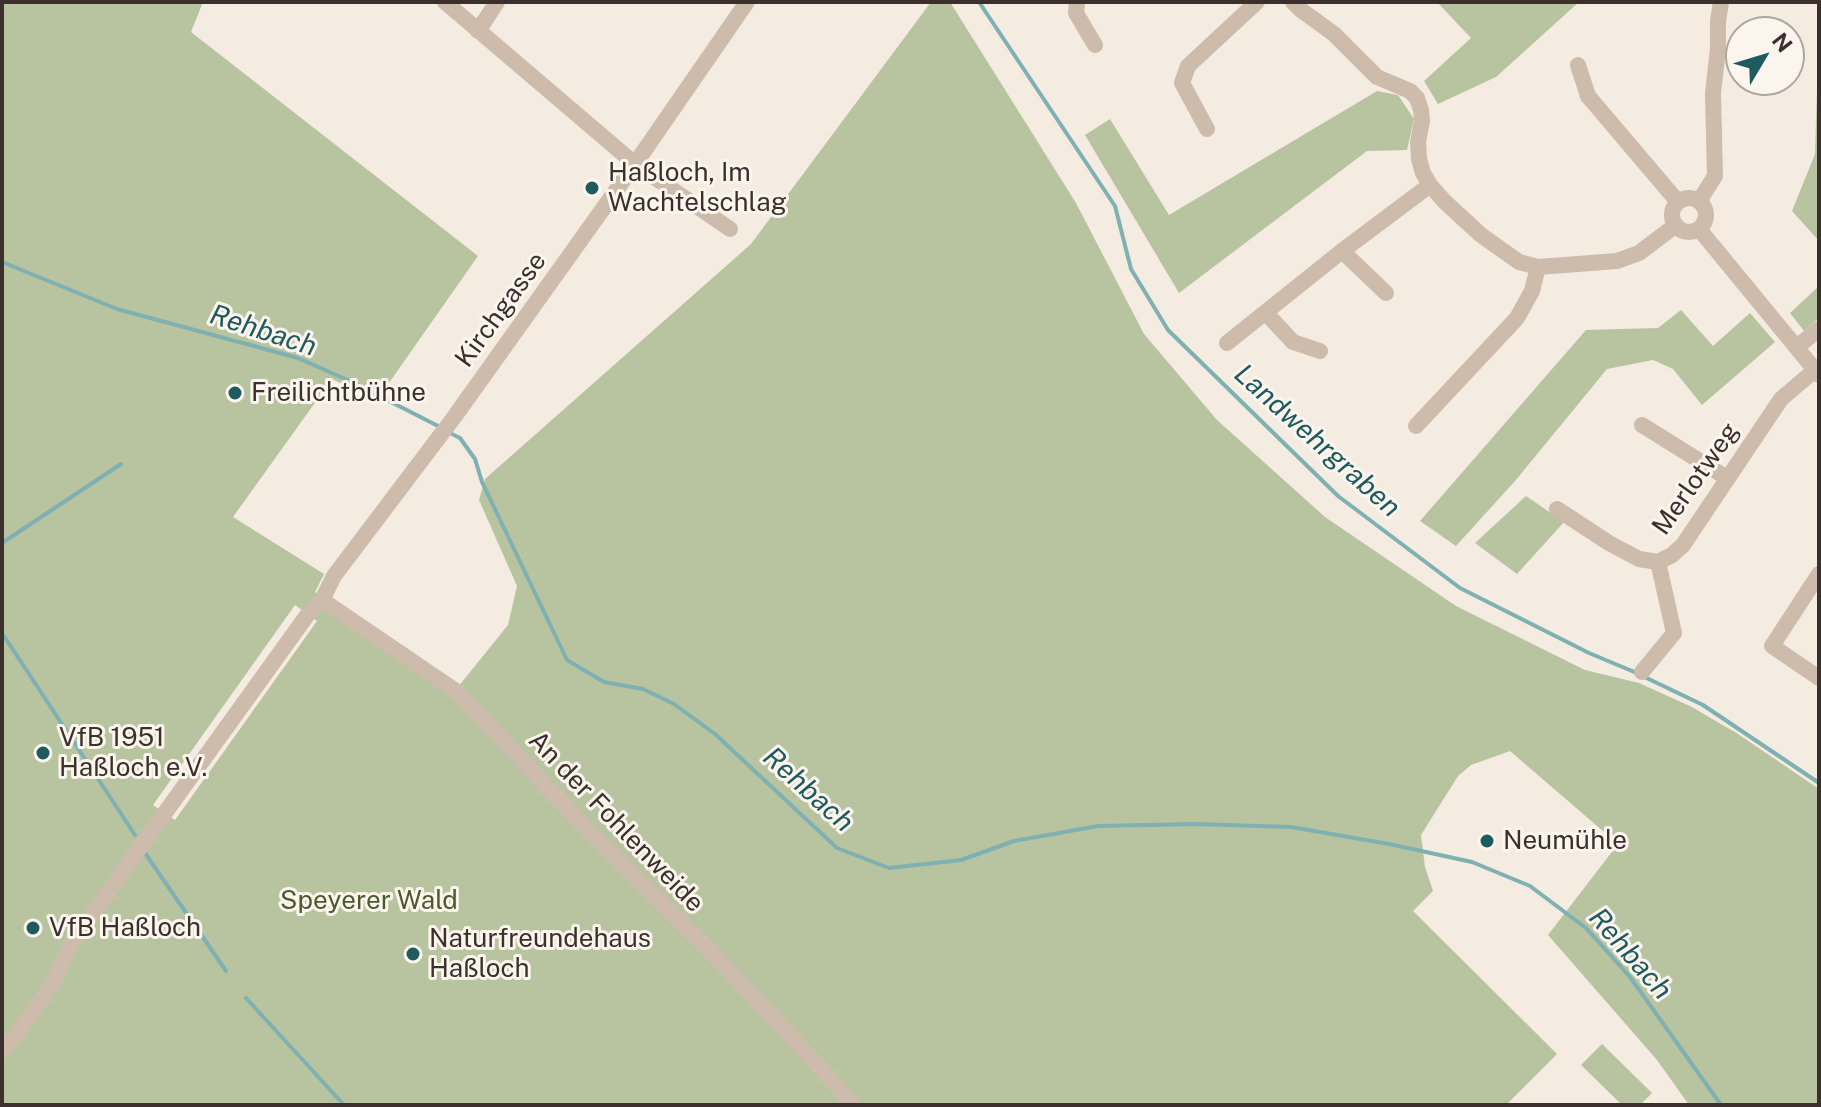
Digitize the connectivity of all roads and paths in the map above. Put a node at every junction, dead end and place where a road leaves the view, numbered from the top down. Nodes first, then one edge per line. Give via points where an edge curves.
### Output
1 (445, 2) edge
2 (497, 2) edge
3 (747, 2) edge
4 (1077, 2) edge
5 (1257, 2) edge
6 (1293, 2) edge
7 (1721, 2) edge
8 (478, 31) junction
9 (1095, 45) dead end
10 (1578, 65) dead end
11 (1207, 129) dead end
12 (635, 164) junction
13 (1430, 185) junction
14 (1699, 201) junction
15 (1678, 202) junction
16 (1676, 225) junction
17 (730, 229) dead end
18 (1699, 229) junction
19 (1342, 251) junction
20 (1538, 267) junction
21 (1386, 293) dead end
22 (1266, 313) junction
23 (1819, 329) edge
24 (1227, 343) dead end
25 (1797, 347) junction
26 (1320, 351) dead end
27 (1817, 373) edge
28 (1642, 425) dead end
29 (1416, 426) dead end
30 (1727, 478) junction
31 (1557, 509) dead end
32 (1658, 562) junction
33 (1819, 574) edge
34 (322, 600) junction
35 (1642, 672) dead end
36 (1819, 678) edge
37 (2, 1050) edge
38 (853, 1105) edge

1 - 8 street
2 - 8 street
3 - 12 street, Kirchgasse
4 - 9 street via 1076,13
5 - 11 street via 1188,66 1182,83
6 - 13 street via 1377,77 1417,98 1422,121 1419,159
7 - 14 street via 1713,93 1715,176
8 - 12 street
10 - 15 street via 1588,96
12 - 17 street
12 - 34 street, Kirchgasse via 334,576
13 - 19 street
13 - 20 street via 1481,235 1519,262
14 - 15 street
14 - 18 street via 1706,212
15 - 16 street
16 - 18 street via 1684,231
16 - 20 street via 1627,258
18 - 25 street
19 - 21 street
19 - 22 street
20 - 29 street via 1517,318
22 - 24 street
22 - 26 street via 1293,342
23 - 25 street
25 - 27 street
27 - 30 street, Merlotweg via 1781,399
28 - 30 street
30 - 32 street, Merlotweg via 1683,545
31 - 32 street, Merlotweg via 1639,559
32 - 35 street via 1674,633
33 - 36 street via 1772,646
34 - 37 street, Kirchgasse via 72,942 53,983
34 - 38 street, An der Fohlenweide via 456,691

